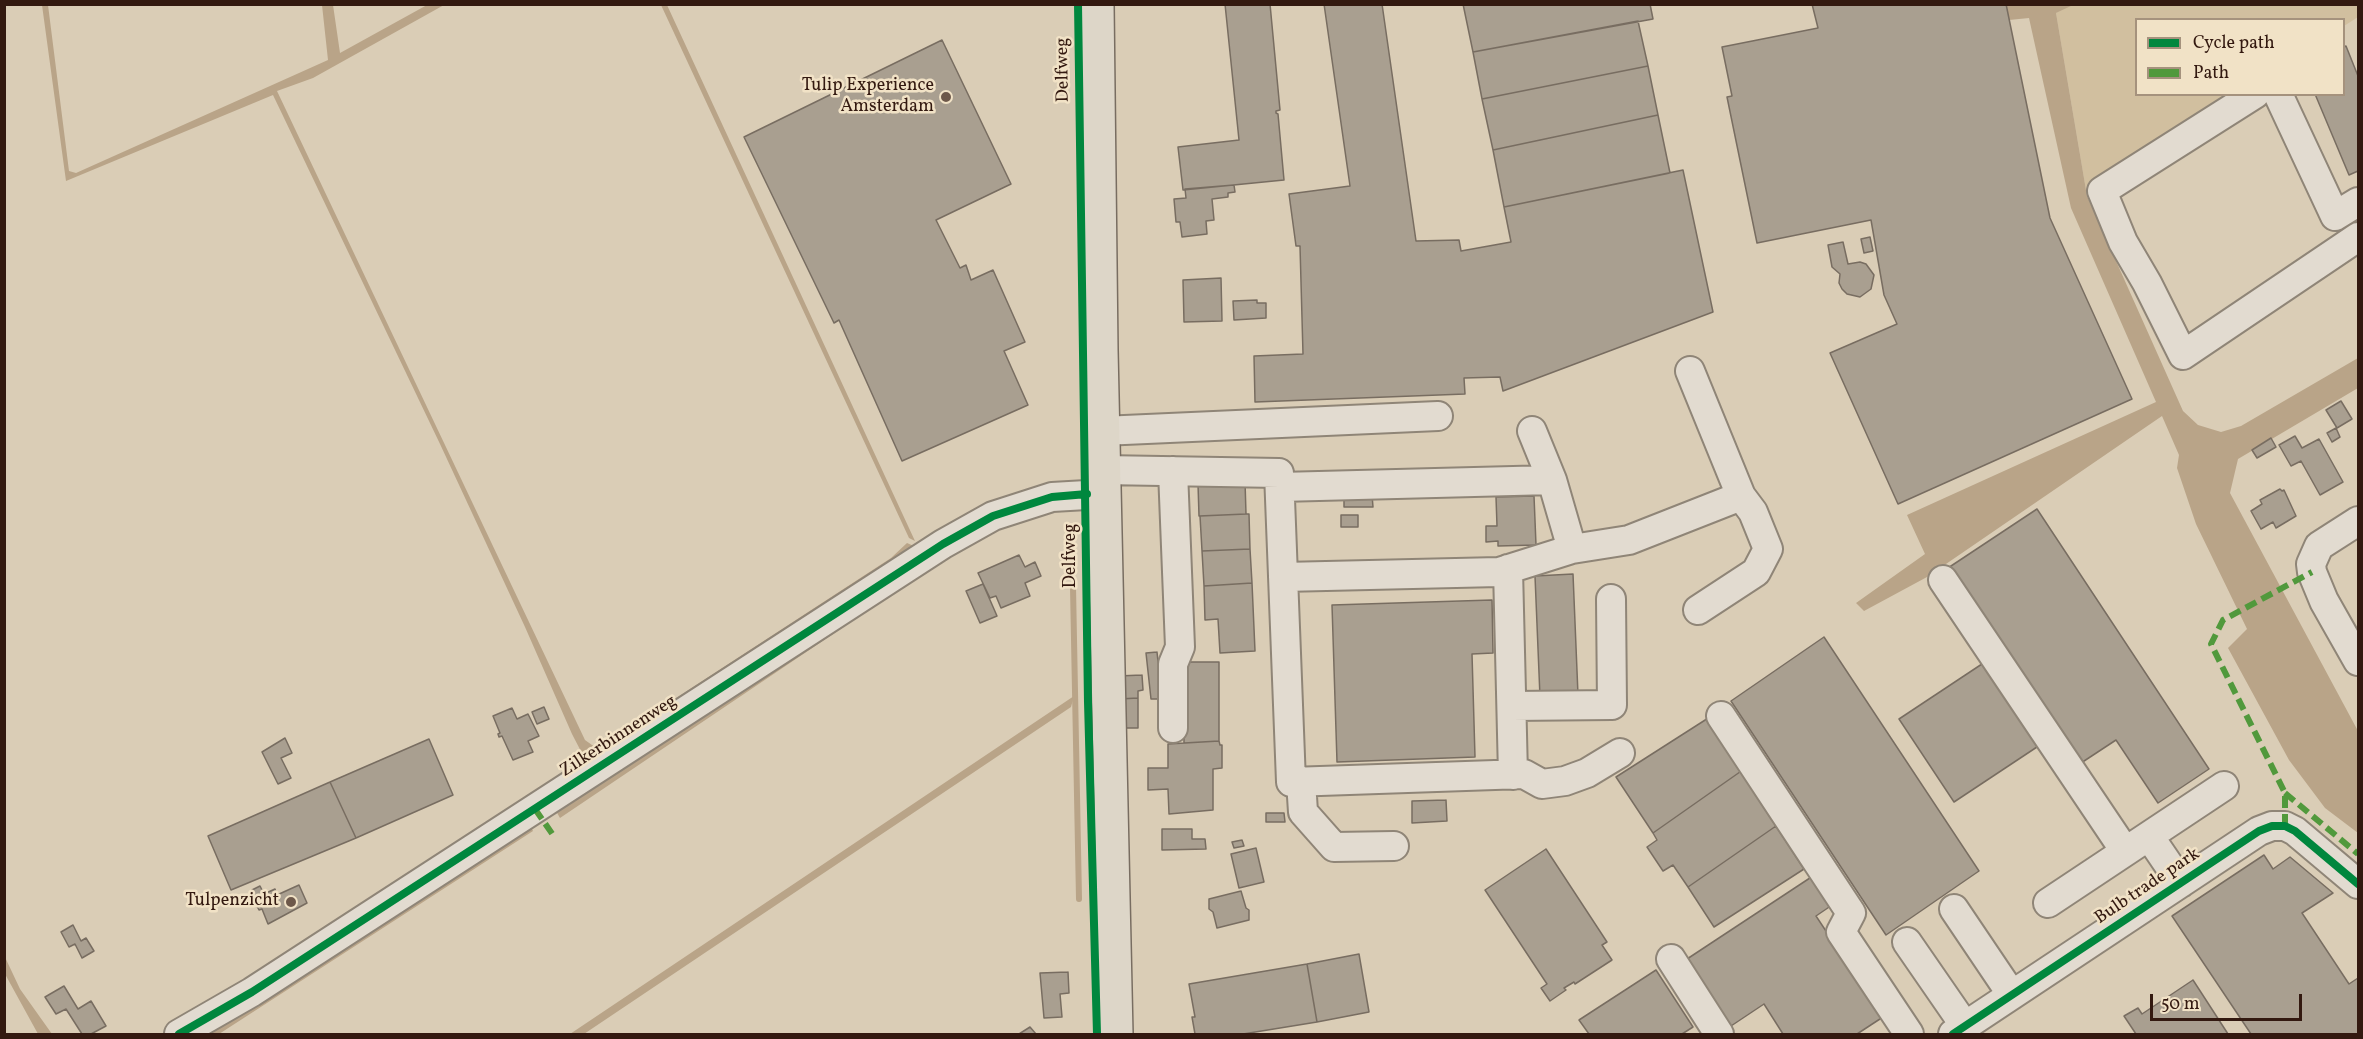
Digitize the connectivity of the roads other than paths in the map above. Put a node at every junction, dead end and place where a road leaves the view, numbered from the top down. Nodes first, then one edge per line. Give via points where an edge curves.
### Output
1 (1097, 4) edge
2 (2252, 96) edge
3 (2279, 96) edge
4 (2358, 202) edge
5 (2358, 237) edge
6 (1690, 371) dead end
7 (1438, 416) dead end
8 (1102, 431) junction
9 (1532, 431) dead end
10 (1173, 471) junction
11 (1552, 480) junction
12 (1103, 482) junction
13 (1280, 487) junction
14 (1741, 496) junction
15 (2358, 521) edge
16 (1572, 549) junction
17 (1508, 569) junction
18 (1283, 577) junction
19 (1943, 580) dead end
20 (1611, 599) dead end
21 (1698, 610) dead end
22 (2358, 661) edge
23 (1512, 706) junction
24 (1721, 716) dead end
25 (1173, 728) dead end
26 (1620, 753) dead end
27 (1514, 775) junction
28 (1301, 781) junction
29 (2224, 786) dead end
30 (2149, 836) junction
31 (1394, 846) dead end
32 (2125, 851) junction
33 (2181, 883) junction
34 (2358, 884) edge
35 (2048, 903) dead end
36 (1954, 909) dead end
37 (1907, 942) dead end
38 (1671, 960) dead end
39 (2012, 995) junction
40 (1959, 1030) edge
41 (1901, 1032) edge
42 (179, 1035) edge
43 (1116, 1035) edge
44 (1719, 1035) edge

1 - 8 main road, Delfweg
2 - 5 street via 2102,191 2123,242 2183,355
3 - 4 street via 2335,216
6 - 14 street
7 - 8 street
8 - 12 main road, Delfweg
9 - 11 street
10 - 12 street, Zilkerbinnenweg
10 - 13 street, Zilkerbinnenweg via 1279,473
10 - 25 street via 1180,647 1173,664
11 - 13 street
11 - 16 street
12 - 42 street, Zilkerbinnenweg via 993,516 943,544 252,992
12 - 43 main road, Delfweg
13 - 18 street
14 - 16 street via 1629,540
14 - 21 street via 1754,513 1768,549 1756,572
15 - 22 street via 2319,546 2311,564 2324,601
16 - 17 street
17 - 18 street
17 - 23 street
18 - 28 street via 1291,782
19 - 32 street
20 - 23 street via 1612,705
23 - 27 street
24 - 41 street via 1851,913 1841,932
26 - 27 street via 1565,781 1542,784 1524,774
27 - 28 street
28 - 31 street via 1303,813 1334,847
29 - 30 street
30 - 32 street
30 - 33 street
32 - 35 street
33 - 34 street, Bulb trade park via 2259,831 2285,826
33 - 39 street, Bulb trade park
36 - 39 street
37 - 40 street
38 - 44 street
39 - 40 street, Bulb trade park

